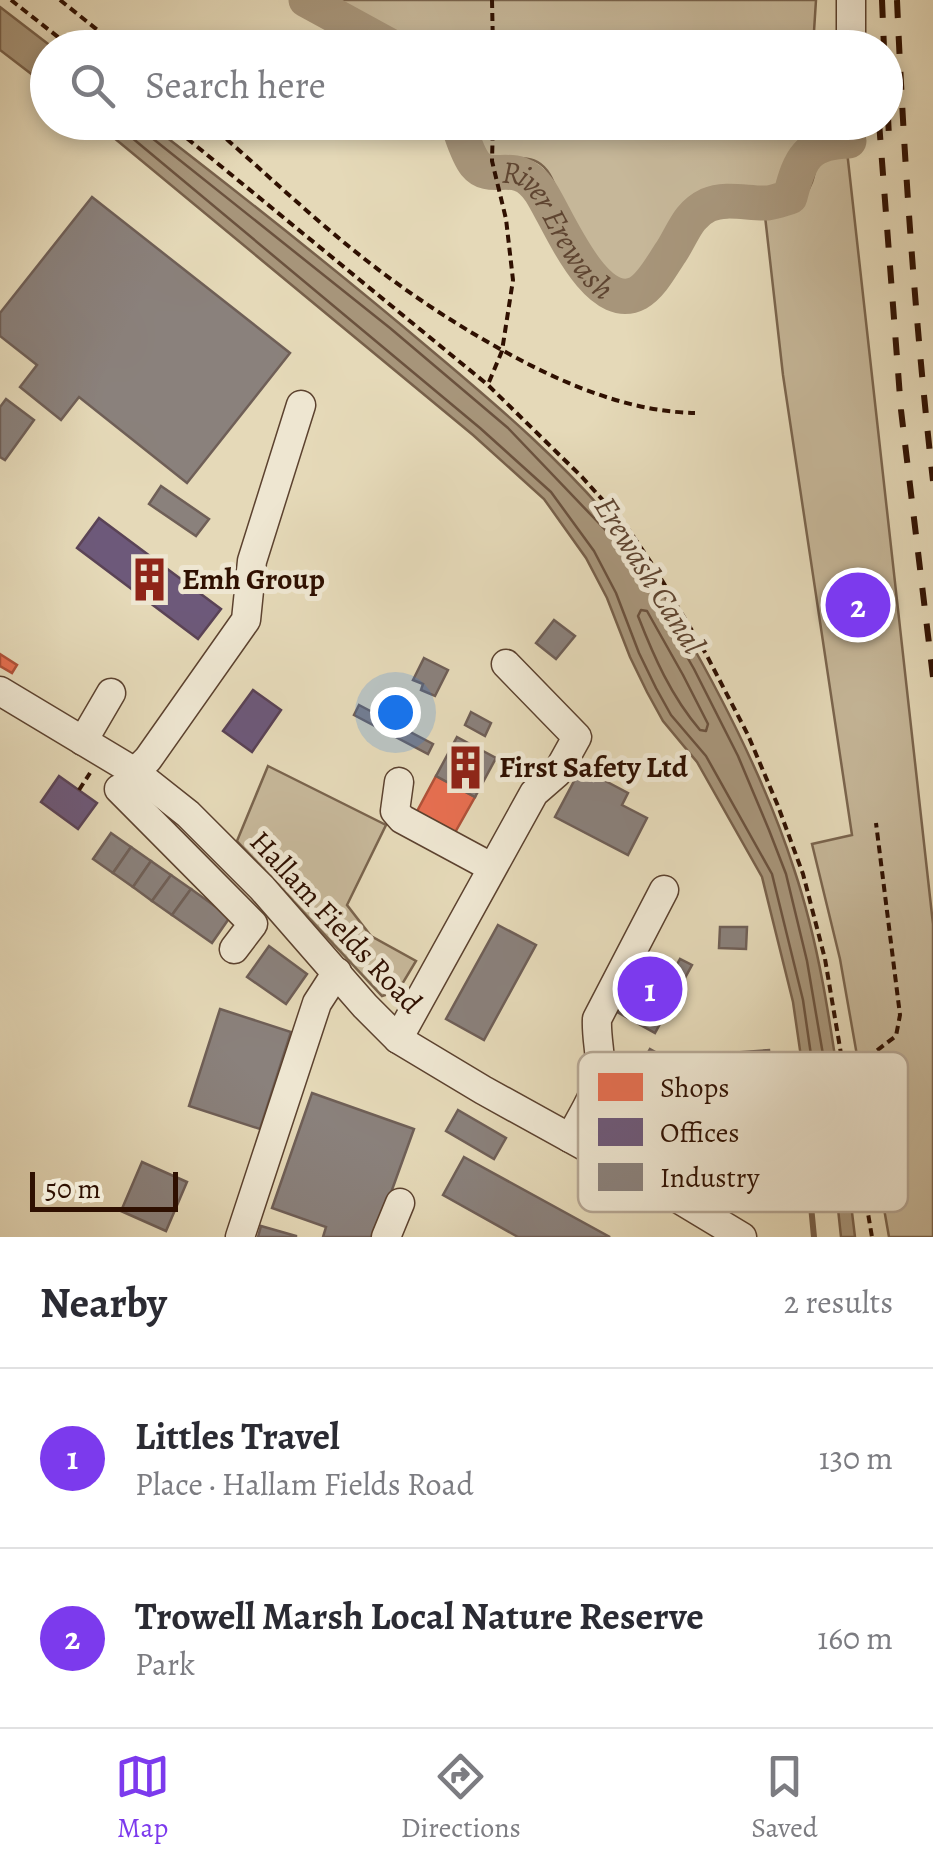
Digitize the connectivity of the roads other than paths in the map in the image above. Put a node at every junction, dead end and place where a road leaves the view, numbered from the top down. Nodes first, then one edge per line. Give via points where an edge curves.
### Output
1 (851, 0) edge
2 (851, 30) edge
3 (301, 404) dead end
4 (506, 664) dead end
5 (0, 690) edge
6 (111, 692) dead end
7 (83, 741) junction
8 (127, 781) junction
9 (398, 782) dead end
10 (491, 867) junction
11 (664, 890) dead end
12 (234, 949) dead end
13 (337, 972) junction
14 (398, 1039) junction
15 (598, 1052) edge
16 (578, 1123) edge
17 (570, 1138) junction
18 (578, 1142) edge
19 (400, 1203) dead end
20 (240, 1237) edge
21 (386, 1237) edge

1 - 2 street
3 - 8 street via 252,560 246,620
4 - 10 street via 576,736
5 - 7 street, Hallam Fields Road
6 - 7 street
7 - 8 street, Hallam Fields Road
8 - 12 street via 253,924
8 - 13 street, Hallam Fields Road via 188,814
9 - 10 street via 396,812 402,819
10 - 14 street
11 - 15 street via 597,1019
13 - 14 street, Hallam Fields Road
13 - 20 street via 316,1004
14 - 17 street, Hallam Fields Road
16 - 17 street
17 - 18 street, Hallam Fields Road
19 - 21 street

